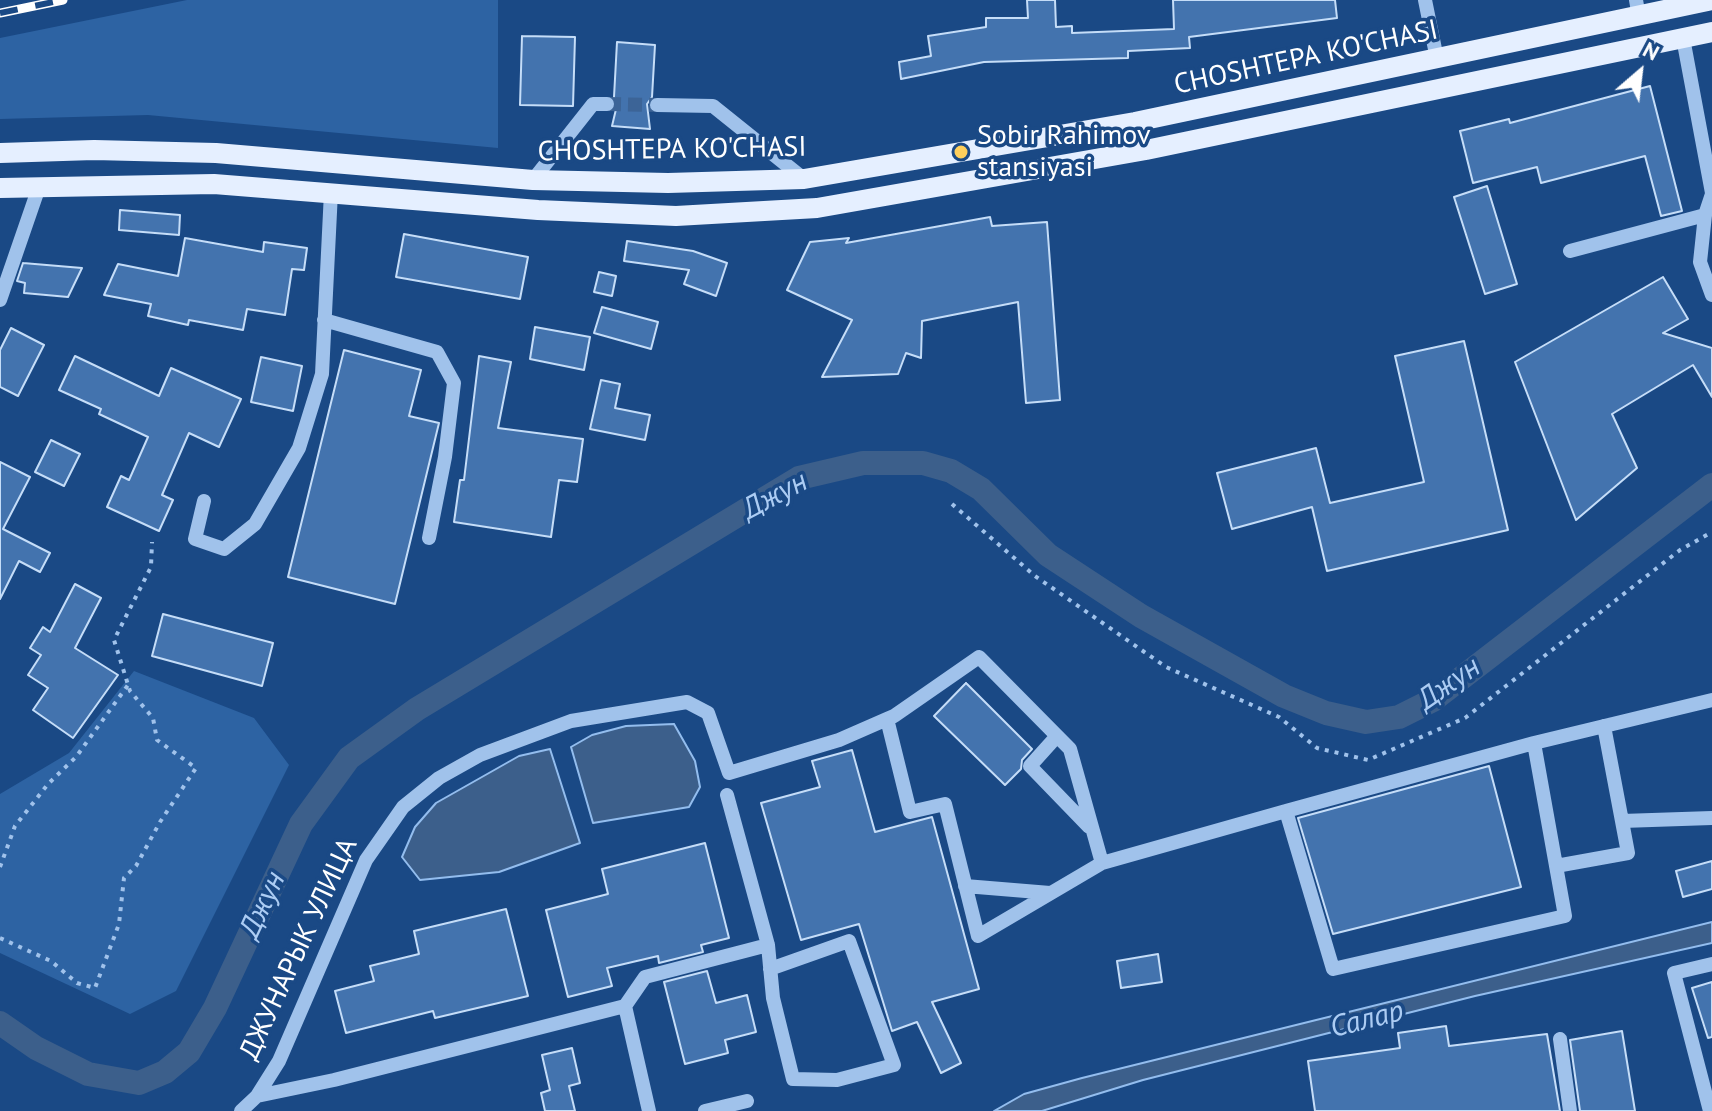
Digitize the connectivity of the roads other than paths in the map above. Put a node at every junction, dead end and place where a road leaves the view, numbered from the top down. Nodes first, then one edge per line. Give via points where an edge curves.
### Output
1 (1425, 0) edge
2 (1712, 0) edge
3 (1637, 8) edge
4 (1712, 32) edge
5 (1683, 38) junction
6 (1437, 59) junction
7 (607, 104) tunnel mouth
8 (657, 105) tunnel mouth
9 (0, 153) edge
10 (804, 179) junction
11 (533, 180) junction
12 (39, 187) junction
13 (0, 188) edge
14 (331, 192) junction
15 (1712, 194) edge
16 (1705, 215) junction
17 (1570, 251) dead end
18 (1712, 295) edge
19 (0, 300) edge
20 (324, 320) junction
21 (204, 501) dead end
22 (429, 538) dead end
23 (1712, 700) edge
24 (887, 719) junction
25 (1604, 726) junction
26 (1057, 736) junction
27 (1534, 743) junction
28 (727, 795) dead end
29 (1286, 811) junction
30 (1712, 818) edge
31 (1622, 821) junction
32 (1092, 830) junction
33 (1102, 863) junction
34 (1556, 866) junction
35 (965, 886) junction
36 (1050, 893) junction
37 (768, 945) junction
38 (1712, 964) edge
39 (770, 969) junction
40 (625, 1006) junction
41 (1560, 1039) dead end
42 (257, 1096) junction
43 (747, 1101) dead end
44 (241, 1111) edge
45 (649, 1111) edge
46 (705, 1111) edge
47 (1570, 1111) edge
48 (1710, 1111) edge

1 - 6 street
2 - 3 main road, CHOSHTEPA KO'CHASI
3 - 6 main road, CHOSHTEPA KO'CHASI
4 - 5 main road, CHOSHTEPA KO'CHASI
5 - 14 main road, CHOSHTEPA KO'CHASI via 1146,150 817,208 676,216
5 - 15 street
6 - 10 main road, CHOSHTEPA KO'CHASI via 1135,122
7 - 11 street via 593,104
8 - 10 street via 713,106
9 - 11 main road, CHOSHTEPA KO'CHASI via 216,153
10 - 11 main road, CHOSHTEPA KO'CHASI
12 - 13 main road, CHOSHTEPA KO'CHASI
12 - 14 main road, CHOSHTEPA KO'CHASI via 214,184
12 - 19 street
14 - 20 street
15 - 16 street
16 - 17 street
16 - 18 street via 1700,262
20 - 21 street via 322,374 299,448 255,524 224,549 195,539
20 - 22 street via 437,352 454,383
23 - 25 street
24 - 26 street via 979,657
24 - 35 street via 910,812 945,804
24 - 42 street, ДЖУНАРЫК УЛИЦА via 839,740 729,773 708,713 687,702 571,721 523,736 439,778 403,807 366,860 279,1061
25 - 27 street
25 - 31 street
26 - 32 street via 1070,749
26 - 32 street via 1030,766
27 - 29 street
27 - 34 street
28 - 37 street
29 - 33 street
29 - 34 street via 1333,969 1565,916
30 - 31 street
31 - 34 street via 1628,853
32 - 33 street
33 - 36 street
35 - 36 street
35 - 36 street via 978,936
37 - 39 street
37 - 40 street via 645,977
38 - 48 street via 1674,973
39 - 39 street via 793,1079 837,1080 894,1065 849,941
40 - 42 street
40 - 45 street
41 - 47 street
42 - 44 street, ДЖУНАРЫК УЛИЦА
43 - 46 street

